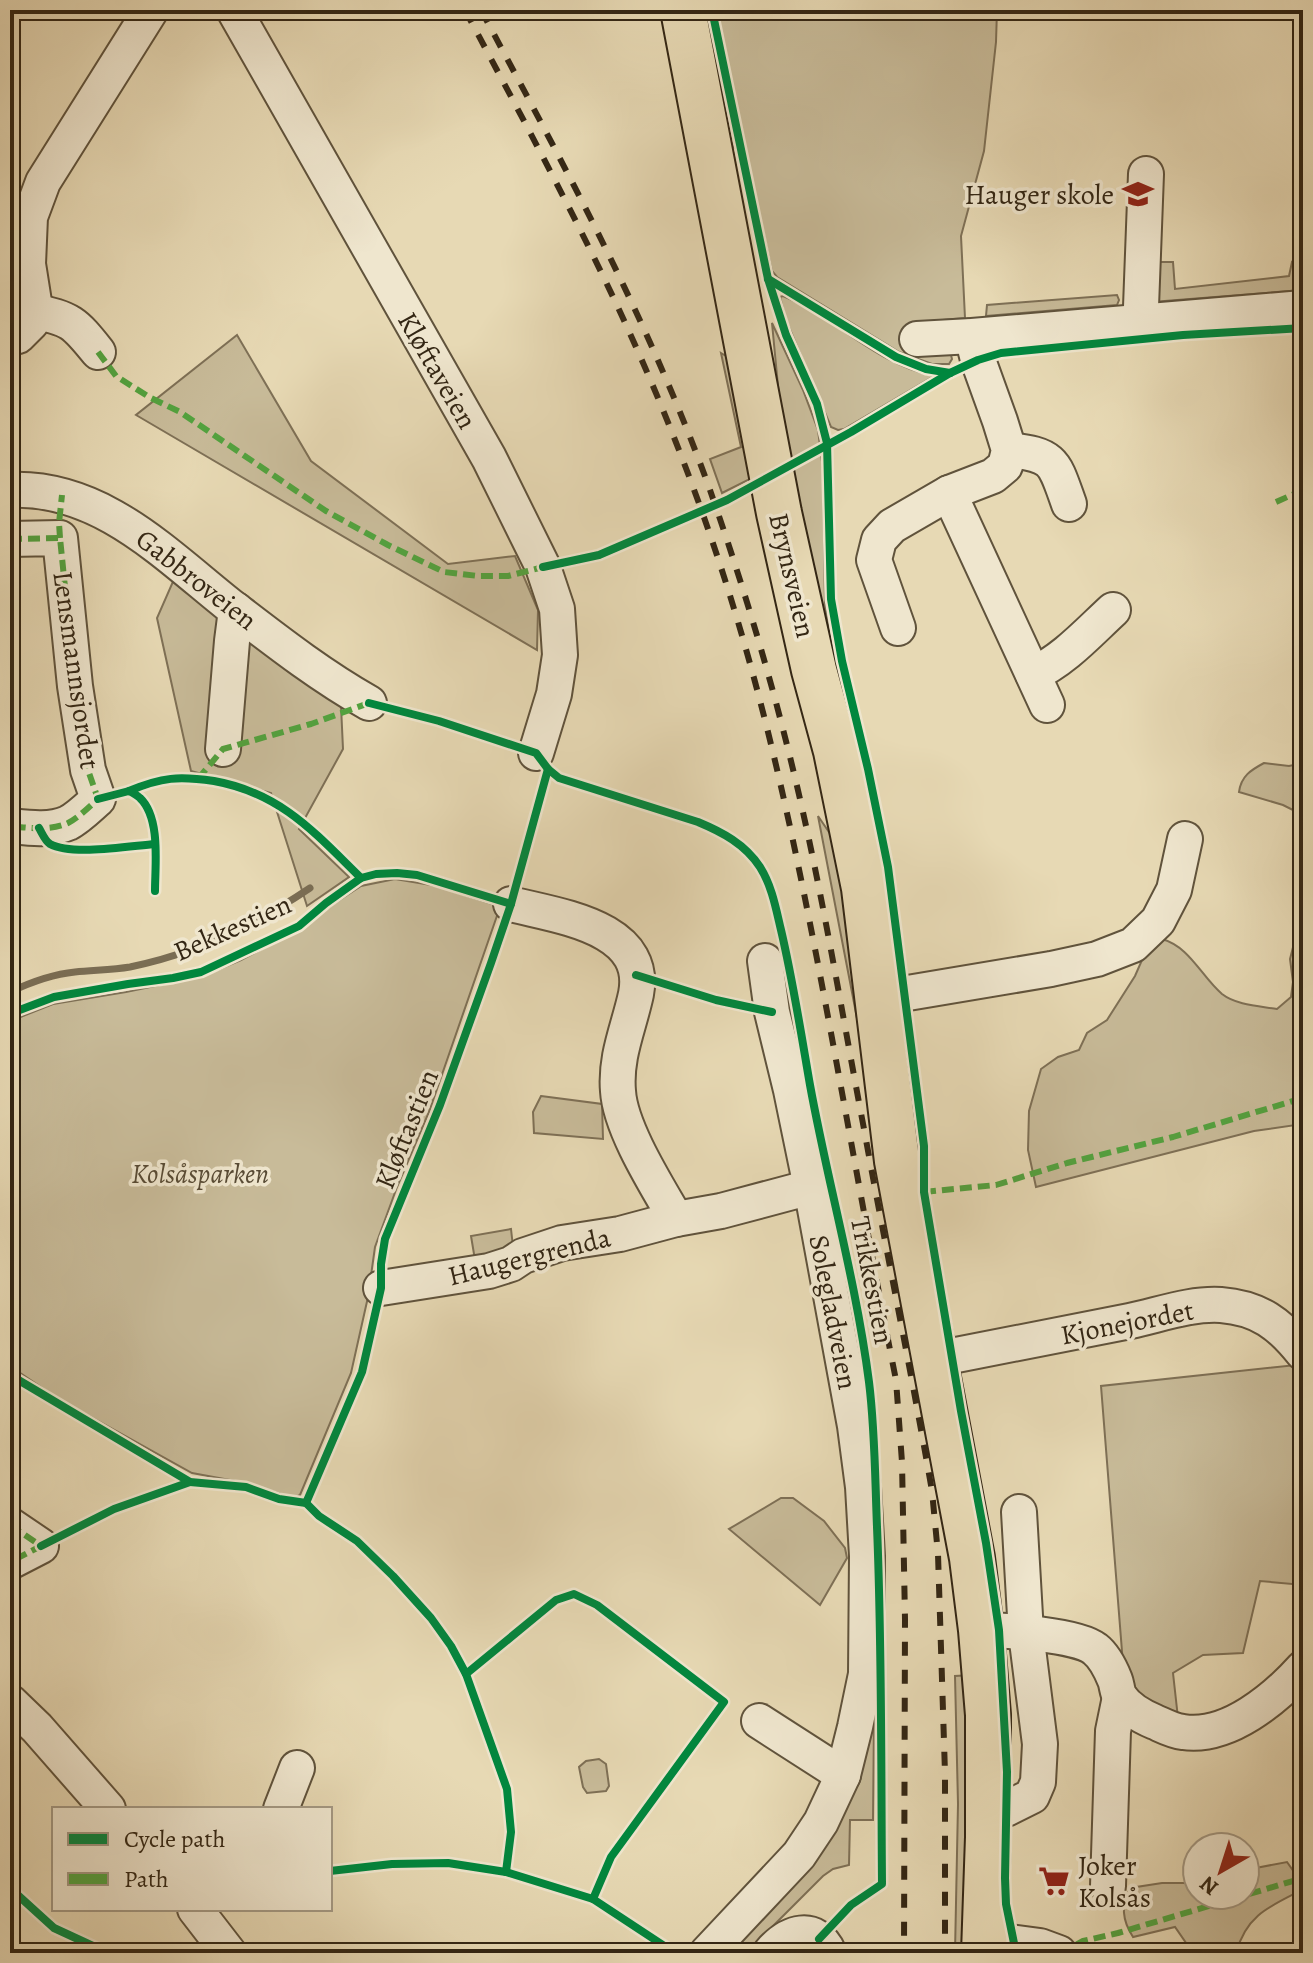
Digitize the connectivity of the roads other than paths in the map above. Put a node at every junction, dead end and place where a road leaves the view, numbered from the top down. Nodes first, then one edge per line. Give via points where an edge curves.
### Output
1 (151, 10) edge
2 (234, 10) edge
3 (683, 10) edge
4 (1146, 174) dead end
5 (1141, 307) dead end
6 (1303, 308) edge
7 (33, 311) junction
8 (972, 336) junction
9 (10, 338) edge
10 (917, 339) dead end
11 (98, 352) dead end
12 (1009, 450) junction
13 (10, 490) edge
14 (949, 493) junction
15 (62, 495) junction
16 (1069, 504) dead end
17 (60, 538) junction
18 (10, 539) edge
19 (236, 610) junction
20 (1113, 610) dead end
21 (898, 628) dead end
22 (1033, 674) junction
23 (369, 703) dead end
24 (1047, 705) dead end
25 (223, 749) dead end
26 (536, 753) dead end
27 (10, 826) edge
28 (1185, 839) dead end
29 (511, 904) dead end
30 (765, 961) dead end
31 (878, 998) junction
32 (811, 1187) junction
33 (676, 1219) junction
34 (381, 1288) dead end
35 (1303, 1353) edge
36 (936, 1359) junction
37 (1019, 1512) dead end
38 (10, 1525) edge
39 (10, 1562) edge
40 (981, 1630) junction
41 (1026, 1633) junction
42 (1303, 1668) edge
43 (1120, 1697) junction
44 (10, 1702) edge
45 (759, 1721) dead end
46 (297, 1768) dead end
47 (843, 1775) junction
48 (106, 1807) edge
49 (282, 1807) edge
50 (988, 1808) junction
51 (1108, 1886) dead end
52 (197, 1911) edge
53 (988, 1948) edge
54 (229, 1953) edge
55 (707, 1953) edge
56 (770, 1953) edge
57 (829, 1953) edge
58 (1059, 1953) edge

1 - 7 street via 43,182 30,217
2 - 26 street, Kløftaveien via 489,458 543,567 557,609 560,655
3 - 31 main road, Brynsveien via 779,513 864,888
4 - 5 street
6 - 8 street
7 - 9 street via 31,323
7 - 11 street via 77,327
8 - 10 street
8 - 12 street
12 - 14 street via 1005,466 993,476
12 - 16 street via 1032,452 1049,461
13 - 15 street, Gabbroveien
14 - 21 street via 892,526 879,540 874,560
14 - 22 street
15 - 17 street, Lensmannsjordet
15 - 19 street, Gabbroveien via 142,535
17 - 18 street, Lensmannsjordet
17 - 27 street, Lensmannsjordet via 77,700 98,799 54,827
19 - 23 street, Gabbroveien
19 - 25 street
20 - 22 street
22 - 24 street
28 - 31 street via 1174,890 1158,921 1133,945 1051,969
29 - 33 street via 602,930 625,948 634,964 636,992 620,1049 618,1095 632,1136
30 - 32 street, Solegladveien
31 - 36 main road, Brynsveien via 897,1161
32 - 33 street, Haugergrenda
32 - 47 street, Solegladveien via 855,1426 867,1556 866,1674
33 - 34 street, Haugergrenda via 549,1247 489,1271
35 - 36 street, Kjonejordet via 1267,1317 1220,1305
36 - 40 main road, Brynsveien
37 - 41 street
38 - 39 street via 41,1546
40 - 41 street
40 - 50 main road, Brynsveien
41 - 43 street via 1095,1649 1110,1668
41 - 50 street via 1040,1744 1038,1782 1032,1796 1006,1809
42 - 43 street via 1268,1702 1214,1730 1184,1733 1166,1728 1141,1716
43 - 51 street via 1113,1731
44 - 48 street
45 - 47 street
46 - 49 street
47 - 55 street, Solegladveien via 799,1855
50 - 53 main road, Brynsveien
52 - 54 street
53 - 58 street via 1040,1946
56 - 57 street via 784,1939 813,1934

